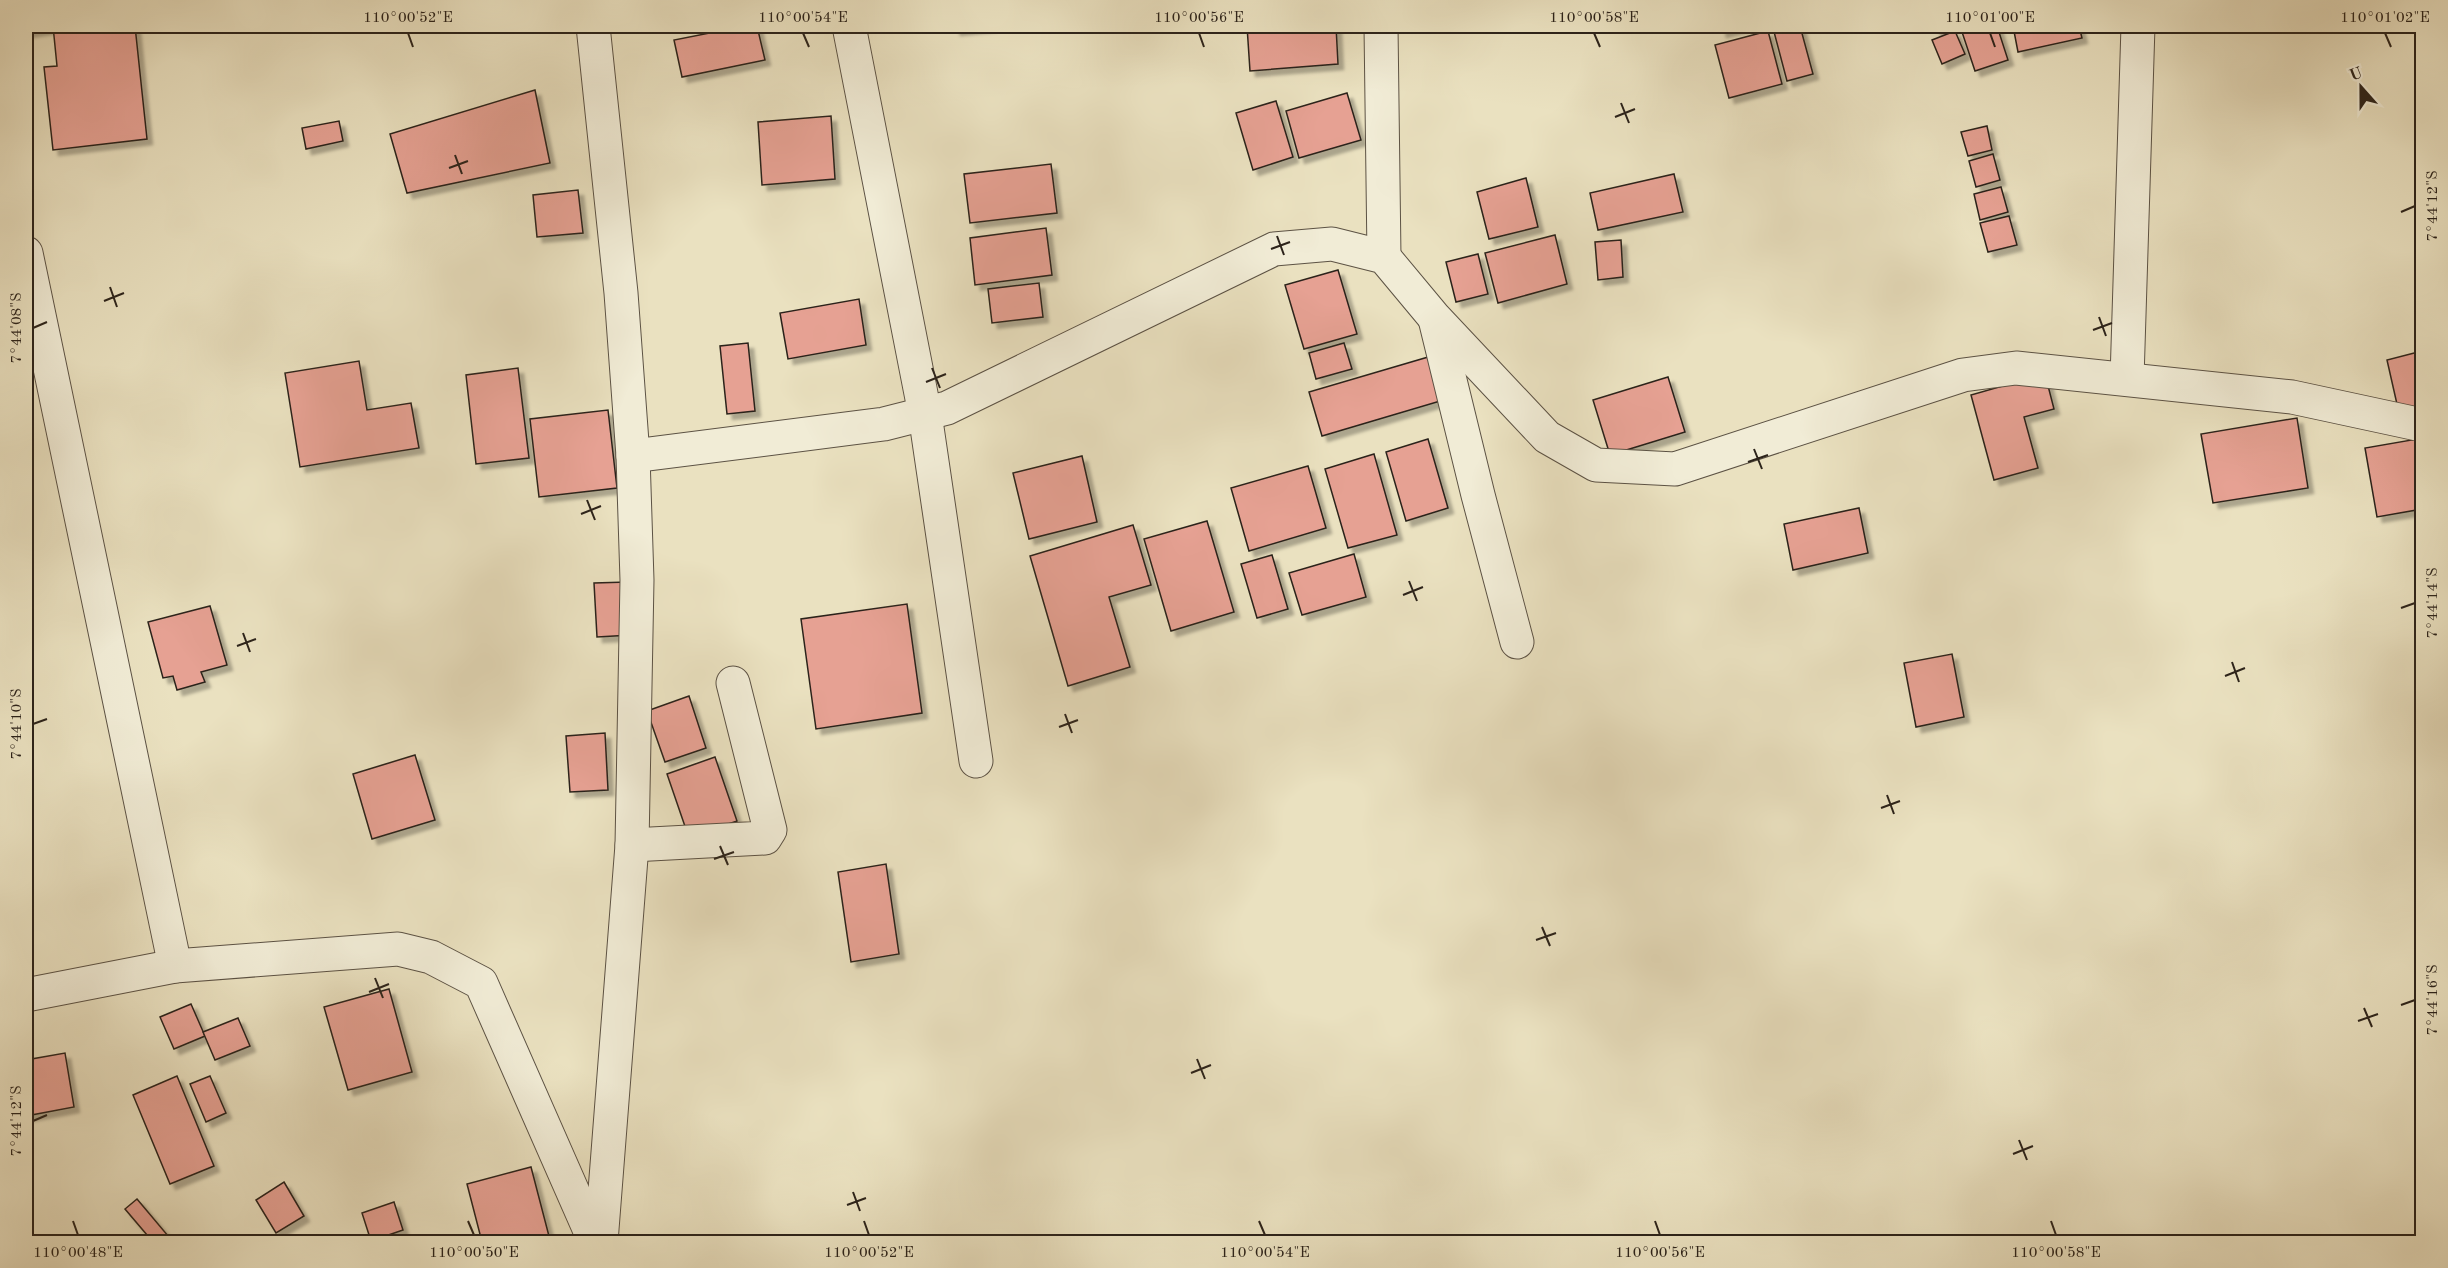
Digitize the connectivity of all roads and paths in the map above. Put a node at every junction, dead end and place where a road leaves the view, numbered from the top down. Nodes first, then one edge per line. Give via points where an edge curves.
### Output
1 (593, 26) edge
2 (849, 26) edge
3 (1381, 26) edge
4 (2138, 26) edge
5 (26, 253) edge
6 (1384, 257) junction
7 (1434, 317) junction
8 (36, 354) edge
9 (2127, 380) junction
10 (925, 414) junction
11 (2422, 425) edge
12 (633, 456) junction
13 (1517, 642) dead end
14 (733, 683) dead end
15 (976, 760) dead end
16 (632, 845) junction
17 (175, 966) junction
18 (26, 995) edge
19 (595, 1242) edge
20 (601, 1242) edge

1 - 12 street via 621,293
2 - 10 street
3 - 6 street
4 - 9 street
5 - 8 street
6 - 7 street
6 - 10 street via 1332,244 1274,249 947,408
7 - 9 street via 1547,437 1596,465 1675,469 1964,375 2016,368
7 - 13 street
8 - 17 street
9 - 11 street via 2292,397
10 - 12 street via 884,424
10 - 15 street
12 - 16 street via 637,580
14 - 16 street via 770,830 765,838
16 - 20 street
17 - 18 street
17 - 19 street via 398,949 431,957 481,983

